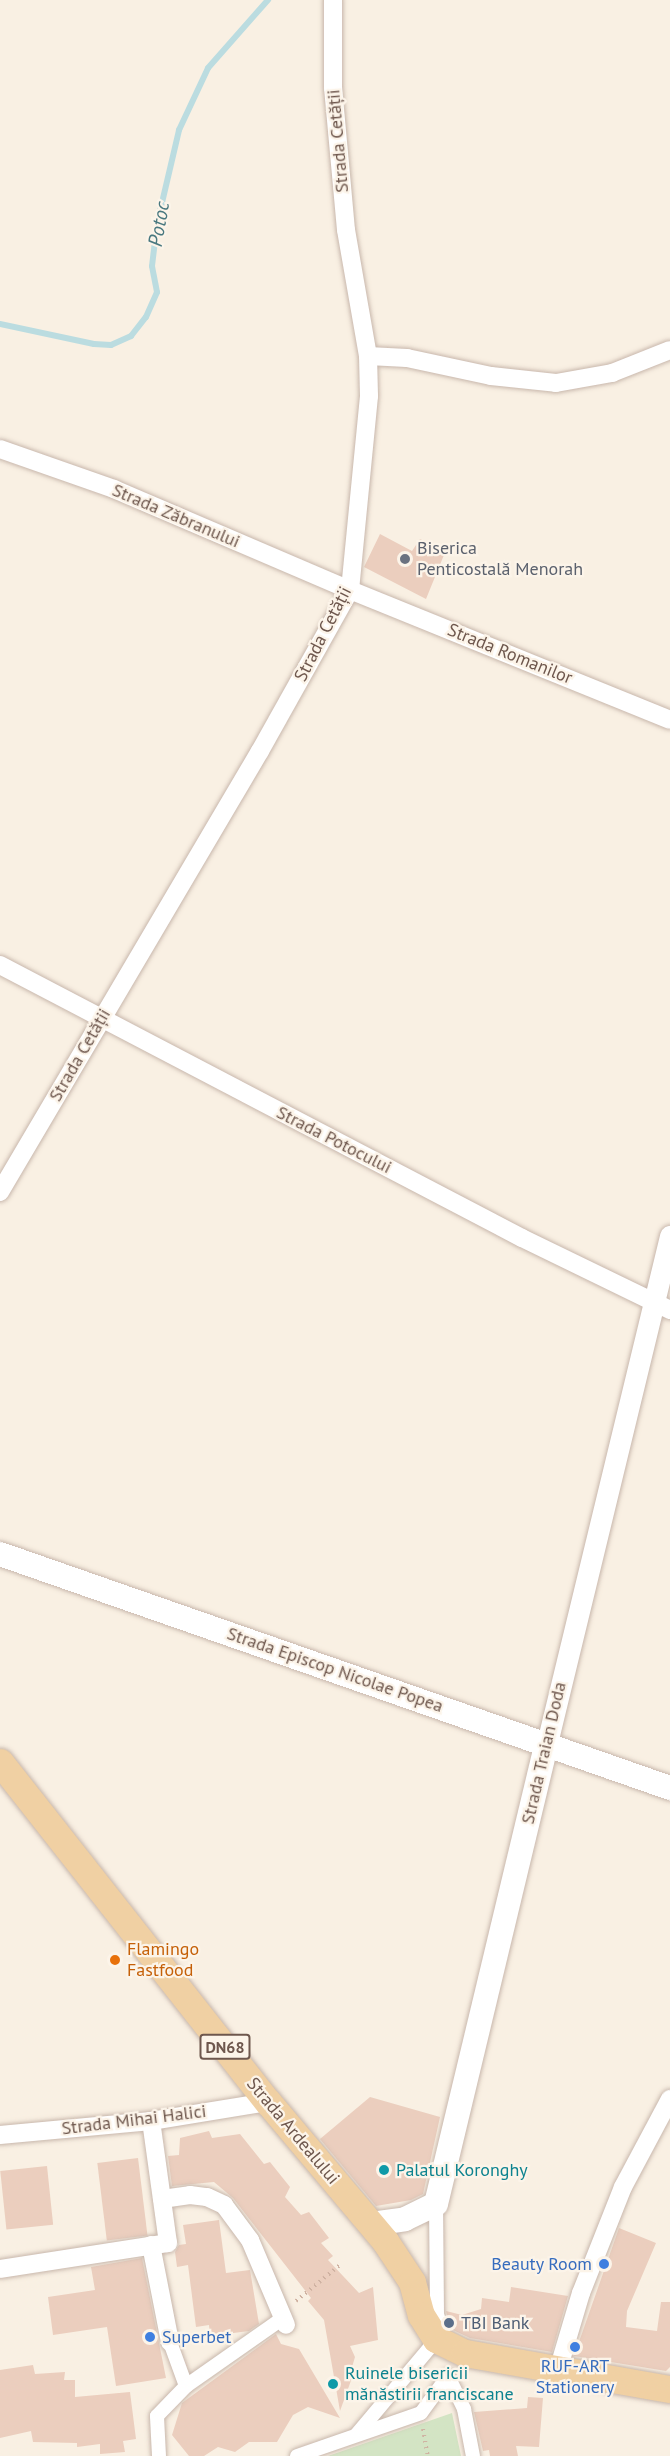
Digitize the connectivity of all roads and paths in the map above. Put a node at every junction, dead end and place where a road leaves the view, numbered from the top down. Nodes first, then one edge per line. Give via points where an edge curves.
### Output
1 (333, 0) edge
2 (670, 350) edge
3 (368, 356) junction
4 (0, 449) edge
5 (350, 590) junction
6 (670, 720) edge
7 (0, 965) edge
8 (100, 1019) junction
9 (0, 1192) edge
10 (670, 1236) edge
11 (663, 1306) edge
12 (0, 1554) edge
13 (547, 1743) junction
14 (0, 1762) edge
15 (670, 1788) edge
16 (670, 2099) edge
17 (268, 2102) junction
18 (151, 2121) junction
19 (0, 2135) edge
20 (162, 2199) junction
21 (436, 2204) junction
22 (371, 2224) junction
23 (160, 2244) junction
24 (341, 2264) dead end
25 (0, 2269) edge
26 (283, 2319) junction
27 (436, 2339) junction
28 (170, 2342) joint
29 (558, 2370) junction
30 (186, 2386) junction
31 (670, 2389) edge
32 (421, 2413) junction
33 (357, 2434) junction
34 (159, 2456) edge
35 (297, 2456) edge
36 (428, 2456) edge
37 (473, 2456) edge

1 - 3 street, Strada Cetății via 333,88 346,230
2 - 3 street via 594,378 556,383 492,376 407,358
3 - 5 street, Strada Cetății via 366,445
4 - 5 street, Strada Zăbranului via 114,489
5 - 6 street, Strada Romanilor
5 - 8 street, Strada Cetății via 260,751
7 - 8 street, Strada Potocului
8 - 9 street, Strada Cetății
8 - 11 street, Strada Potocului via 522,1238
10 - 11 street, Strada Traian Doda
11 - 13 street, Strada Traian Doda
12 - 13 main road, Strada Episcop Nicolae Popea
13 - 15 main road, Strada Episcop Nicolae Popea
13 - 21 main road, Strada Traian Doda
14 - 17 main road, Strada Ardealului / DN68
16 - 29 street via 623,2187 581,2293
17 - 18 street, Strada Mihai Halici
17 - 22 main road, Strada Ardealului / DN68
18 - 19 street, Strada Mihai Halici
18 - 20 street
20 - 23 street
20 - 26 street via 199,2196 224,2205 250,2240
21 - 22 main road via 405,2219
21 - 27 street via 437,2315 443,2331
22 - 27 main road, Strada Ardealului / DN68 via 412,2282 421,2315
23 - 25 street
23 - 28 street
24 - 26 path
26 - 30 street
27 - 29 main road via 465,2353
27 - 33 street
28 - 30 street
29 - 31 main road
30 - 34 street via 158,2416
32 - 33 street
32 - 36 path
32 - 37 street via 448,2376 464,2409
33 - 35 street

